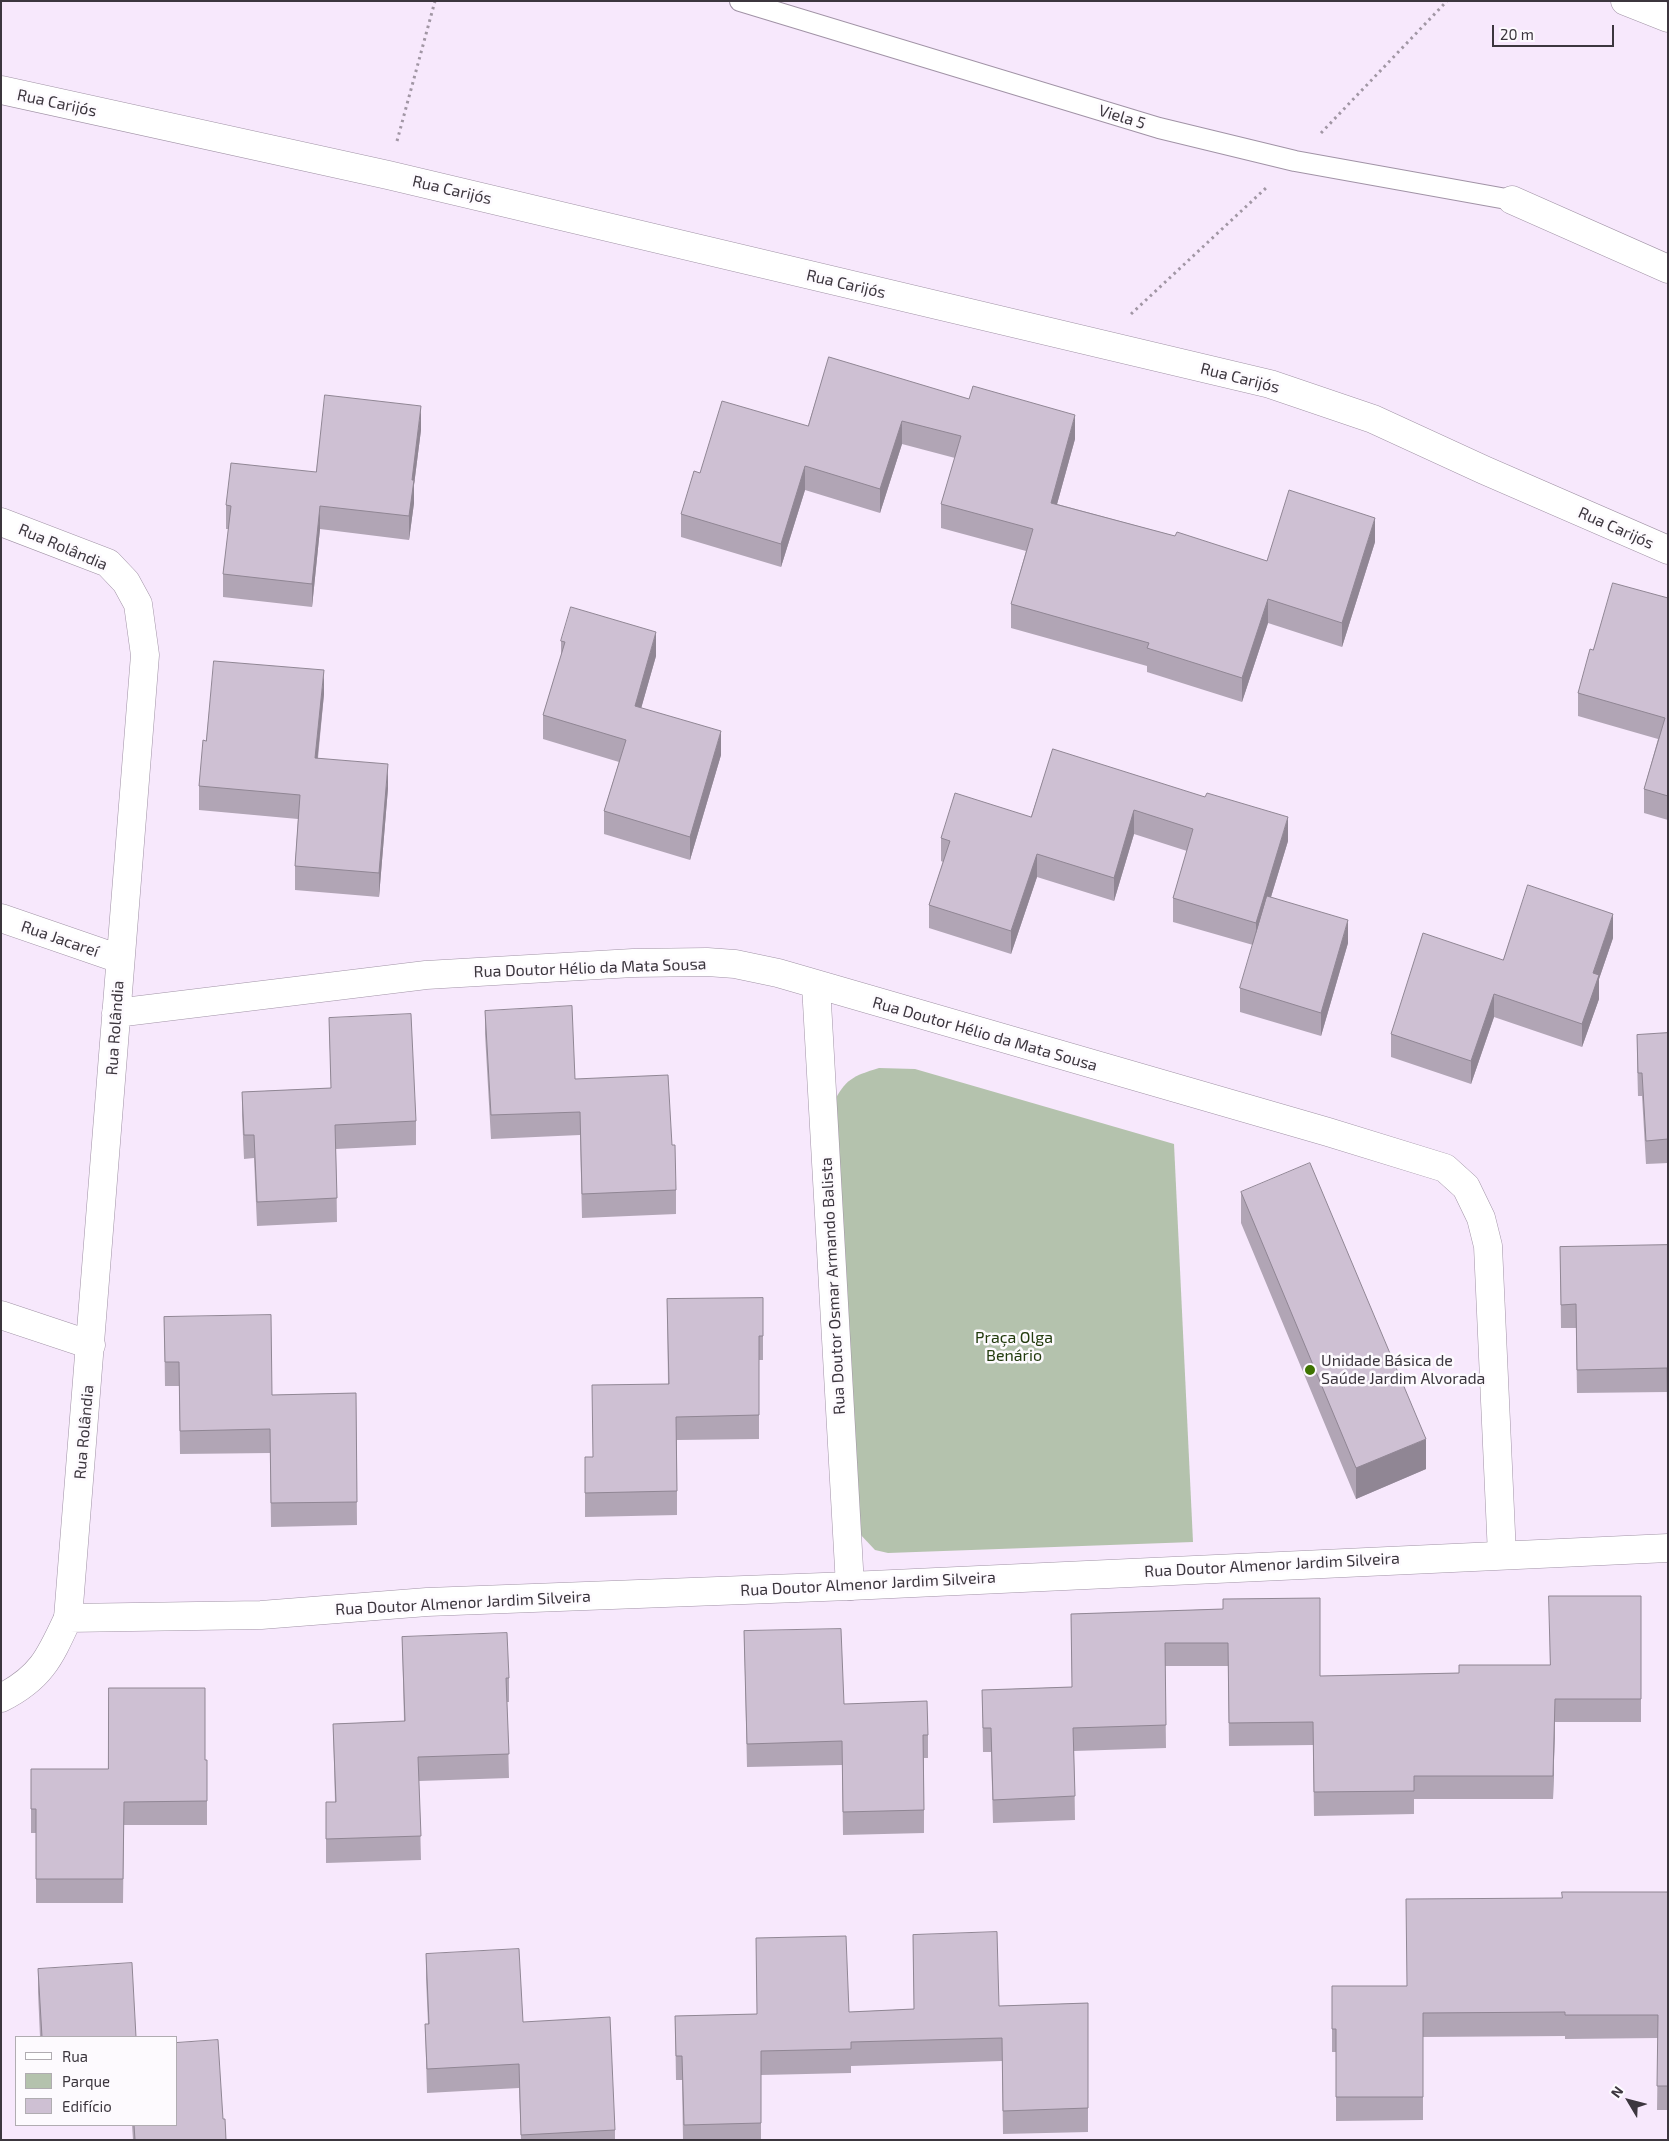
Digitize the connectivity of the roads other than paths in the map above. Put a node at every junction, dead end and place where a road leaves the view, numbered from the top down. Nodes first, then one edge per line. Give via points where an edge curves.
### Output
1 (740, 1) edge
2 (1625, 1) edge
3 (1668, 18) edge
4 (1, 90) edge
5 (1512, 200) joint
6 (1668, 269) edge
7 (1, 522) edge
8 (1668, 550) edge
9 (1, 918) edge
10 (120, 959) junction
11 (816, 985) junction
12 (116, 1013) junction
13 (1, 1315) edge
14 (91, 1345) junction
15 (1668, 1548) edge
16 (1502, 1555) junction
17 (850, 1586) junction
18 (68, 1618) junction
19 (1, 1698) edge

1 - 5 lane, Viela 5 via 1159,128 1295,161
2 - 3 street
4 - 8 street, Rua Carijós via 388,175 1270,384 1373,419
5 - 6 street
7 - 10 street, Rua Rolândia via 108,563 126,582 138,604 145,655
9 - 10 street, Rua Jacareí
10 - 12 street, Rua Rolândia
11 - 12 street, Rua Doutor Hélio da Mata Sousa via 735,964 633,963 426,975
11 - 16 street, Rua Doutor Hélio da Mata Sousa via 1445,1168 1466,1187 1481,1218 1488,1246
11 - 17 street, Rua Doutor Osmar Armando Balista
12 - 14 street, Rua Rolândia
13 - 14 street
14 - 18 street, Rua Rolândia
15 - 16 street, Rua Doutor Almenor Jardim Silveira
16 - 17 street, Rua Doutor Almenor Jardim Silveira
17 - 18 street, Rua Doutor Almenor Jardim Silveira via 427,1602 261,1615
18 - 19 street via 48,1660 20,1688

